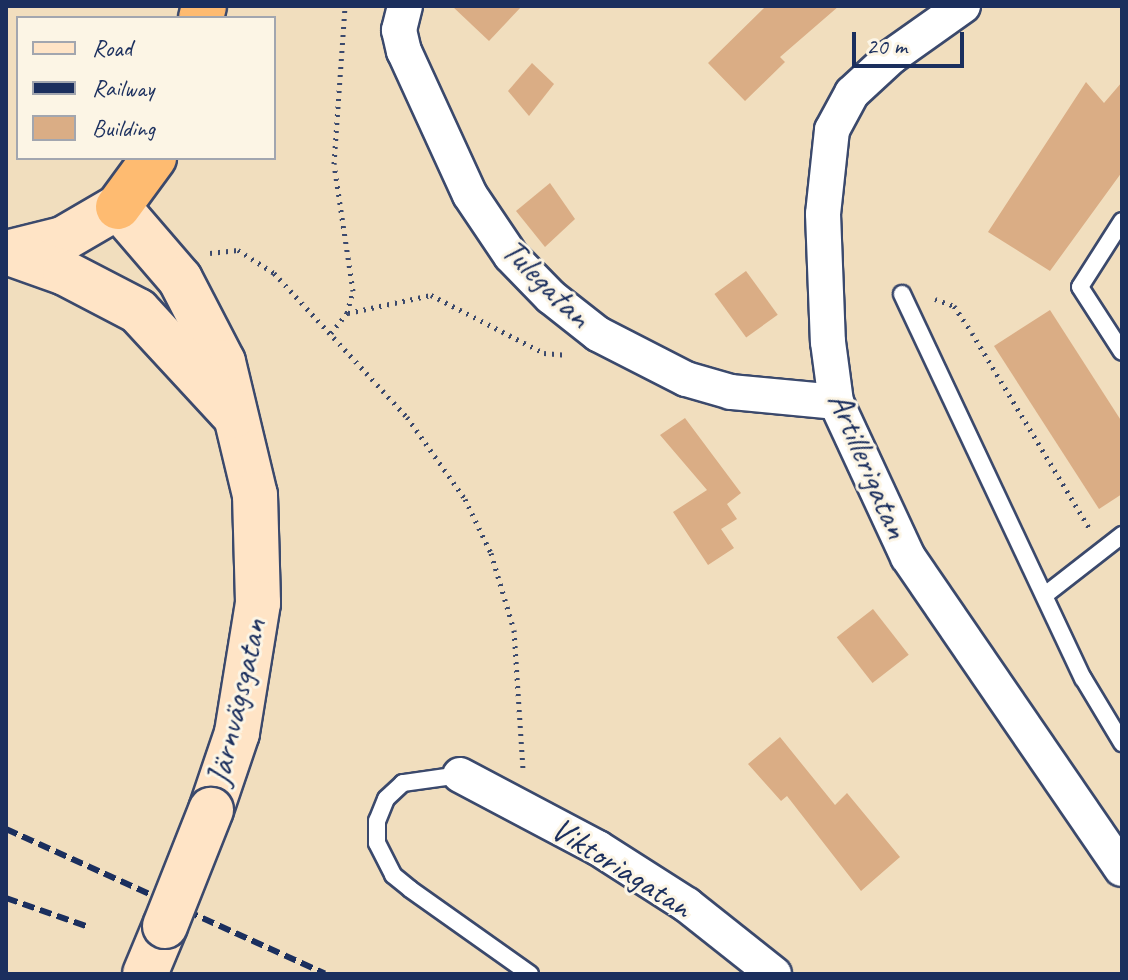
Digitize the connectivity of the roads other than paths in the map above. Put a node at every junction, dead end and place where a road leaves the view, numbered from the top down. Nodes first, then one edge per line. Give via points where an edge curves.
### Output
1 (405, 6) edge
2 (963, 6) edge
3 (153, 160) edge
4 (118, 207) junction
5 (1122, 221) edge
6 (7, 253) edge
7 (902, 294) road end
8 (1122, 352) edge
9 (836, 402) junction
10 (238, 420) junction
11 (1122, 535) edge
12 (1045, 595) junction
13 (1122, 743) edge
14 (460, 775) joint
15 (1122, 869) edge
16 (145, 974) edge
17 (530, 974) edge
18 (774, 974) edge

1 - 9 street, Tulegatan via 399,30 404,51 470,195 511,256 551,297 598,334 686,379 731,392
2 - 9 street, Artillerigatan via 891,57 852,93 832,130 823,214
3 - 4 highway
4 - 6 main road, Järnvägsgatan via 63,239
4 - 10 main road, Järnvägsgatan via 196,305 223,362
5 - 8 lane via 1080,287
6 - 10 main road, Järnvägsgatan via 65,273 138,311
7 - 12 lane
9 - 15 street, Artillerigatan via 908,557
10 - 16 main road, Järnvägsgatan, bridge via 255,495 258,603 237,733
11 - 12 lane
12 - 13 lane via 1083,678
14 - 17 lane via 403,783 386,799 377,821 382,857 410,889
14 - 18 street, Viktoriagatan via 687,905

